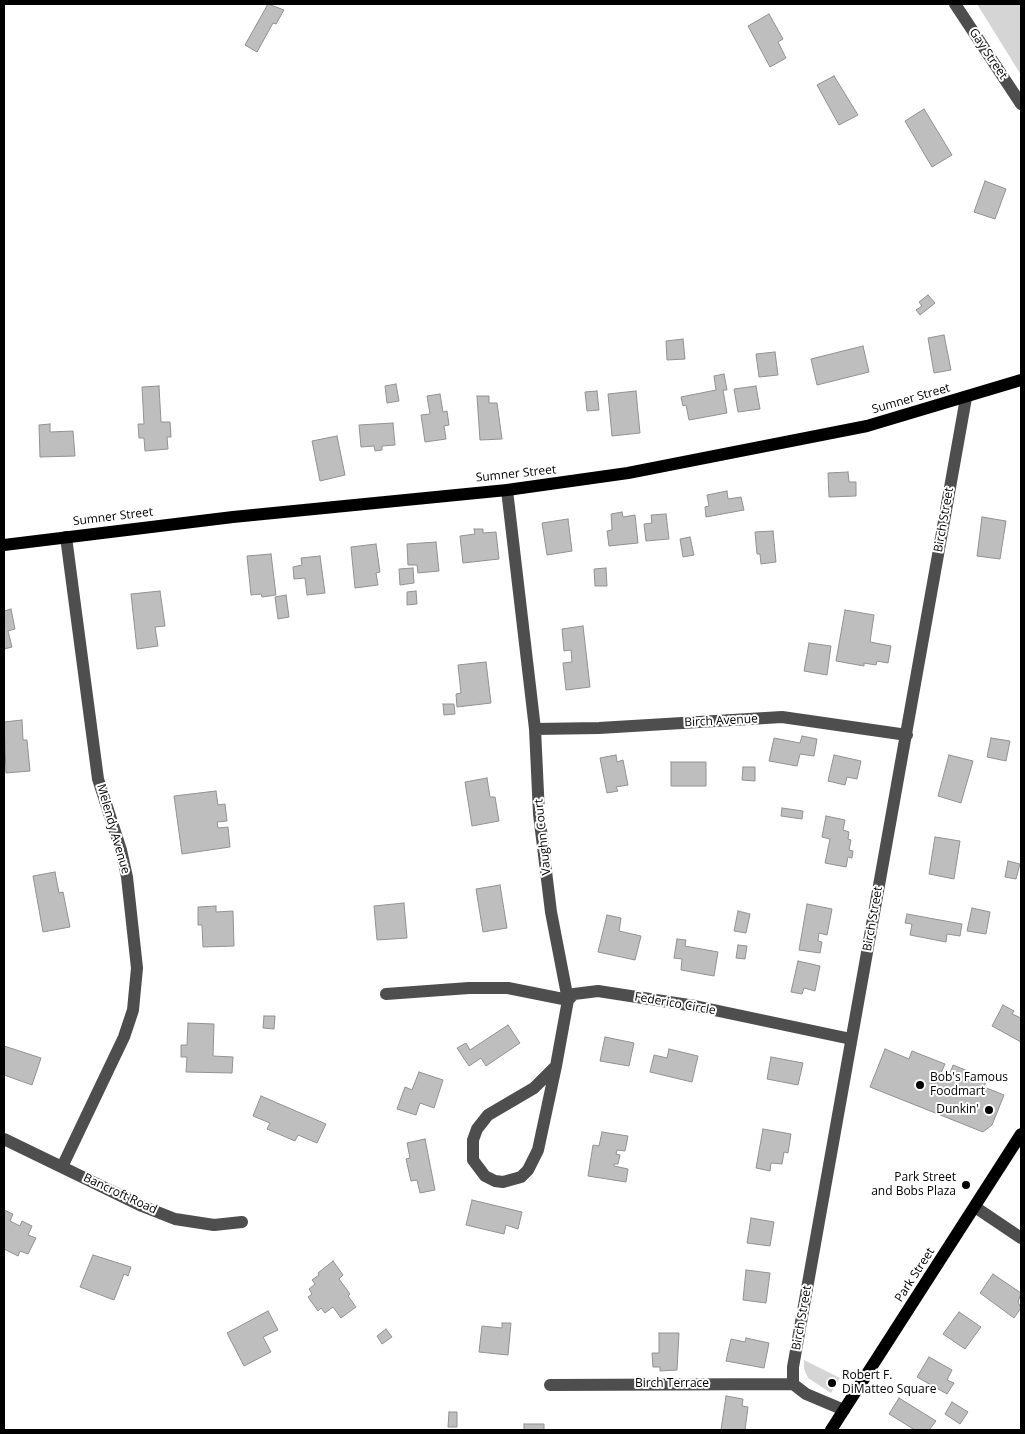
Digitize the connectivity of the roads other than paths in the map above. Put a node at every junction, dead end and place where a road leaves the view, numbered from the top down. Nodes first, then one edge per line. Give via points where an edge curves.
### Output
1 (955, 4) edge
2 (1021, 104) edge
3 (1021, 380) edge
4 (966, 398) junction
5 (506, 490) junction
6 (66, 536) junction
7 (4, 545) edge
8 (535, 729) junction
9 (907, 735) junction
10 (386, 994) dead end
11 (568, 1000) junction
12 (851, 1039) junction
13 (556, 1066) junction
14 (1021, 1134) edge
15 (4, 1139) edge
16 (62, 1167) junction
17 (975, 1207) junction
18 (242, 1222) dead end
19 (1021, 1238) edge
20 (793, 1384) junction
21 (550, 1386) dead end
22 (844, 1410) junction
23 (831, 1430) edge

1 - 2 street, Gay Street
3 - 4 main road, Sumner Street
4 - 5 main road, Sumner Street via 867,426 784,444 628,474
4 - 9 street, Birch Street
5 - 6 main road, Sumner Street
5 - 8 street, Vaughn Court
6 - 7 main road, Sumner Street
6 - 16 street, Melendy Avenue via 94,756 127,878 137,968 133,1010 124,1037
8 - 9 street, Birch Avenue via 782,717
8 - 11 street, Vaughn Court via 539,814 551,912
9 - 12 street, Birch Street
10 - 11 street via 508,988
11 - 12 street, Federico Circle via 574,994 598,991 695,1006
11 - 13 street
12 - 20 street, Birch Street via 794,1360
13 - 13 street via 534,1088 492,1112 477,1130 472,1140 473,1160 485,1176 503,1182 521,1177 528,1170 538,1150
14 - 17 main road, Park Street
15 - 16 street, Bancroft Road
16 - 18 street, Bancroft Road via 175,1219 214,1225
17 - 19 street
17 - 22 main road, Park Street
20 - 21 street, Birch Terrace
20 - 22 street via 806,1394
22 - 23 main road, Park Street

